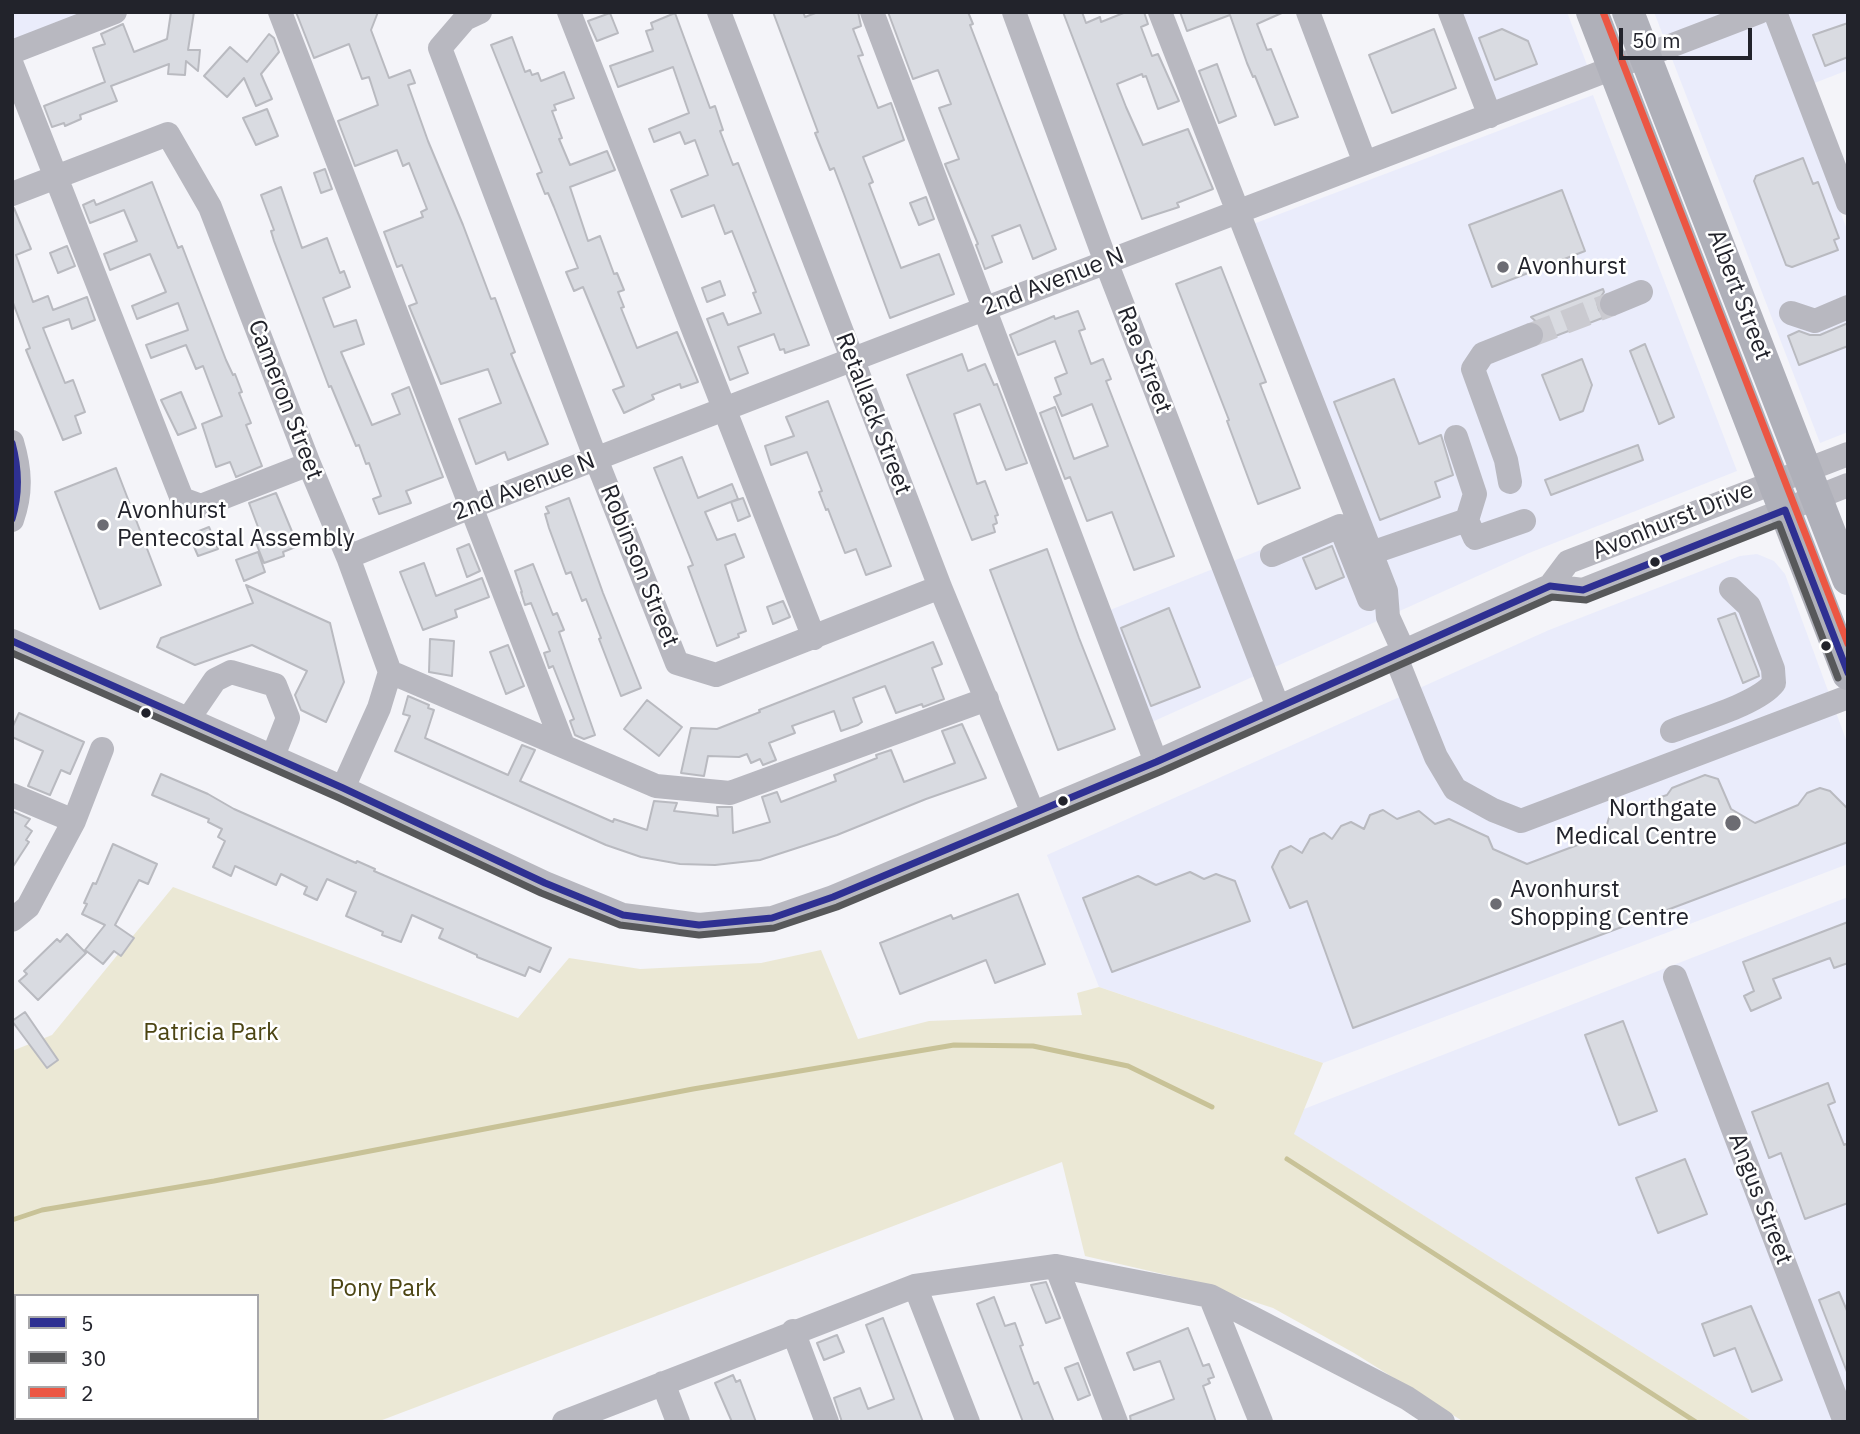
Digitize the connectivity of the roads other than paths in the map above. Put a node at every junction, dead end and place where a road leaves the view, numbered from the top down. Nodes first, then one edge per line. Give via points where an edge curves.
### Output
1 (115, 12) edge
2 (280, 12) edge
3 (480, 12) edge
4 (569, 12) edge
5 (719, 12) edge
6 (872, 12) edge
7 (1014, 12) edge
8 (1160, 12) edge
9 (1308, 12) edge
10 (1450, 12) edge
11 (1592, 12) edge
12 (1628, 12) edge
13 (1759, 12) edge
14 (1775, 12) edge
15 (12, 52) edge
16 (1645, 56) junction
17 (12, 65) edge
18 (1614, 69) junction
19 (1490, 116) junction
20 (1365, 163) junction
21 (55, 178) junction
22 (12, 194) edge
23 (1848, 203) edge
24 (1236, 211) junction
25 (1106, 262) junction
26 (1641, 292) dead end
27 (1612, 304) tunnel mouth
28 (1848, 307) edge
29 (985, 308) junction
30 (1791, 313) dead end
31 (1531, 335) tunnel mouth
32 (852, 360) junction
33 (725, 409) junction
34 (1456, 437) dead end
35 (12, 442) edge
36 (1848, 454) edge
37 (596, 459) junction
38 (309, 464) junction
39 (1510, 482) dead end
40 (1811, 483) junction
41 (1848, 485) edge
42 (1779, 495) junction
43 (471, 507) junction
44 (12, 520) edge
45 (1467, 520) junction
46 (1524, 521) dead end
47 (1371, 553) junction
48 (1272, 555) dead end
49 (348, 557) junction
50 (1848, 579) edge
51 (940, 587) junction
52 (1731, 589) dead end
53 (1369, 599) dead end
54 (814, 638) junction
55 (12, 641) edge
56 (1400, 653) junction
57 (390, 672) junction
58 (1848, 674) edge
59 (1848, 697) edge
60 (987, 699) junction
61 (1278, 707) junction
62 (189, 718) junction
63 (1675, 738) dead end
64 (563, 745) junction
65 (102, 749) dead end
66 (273, 756) junction
67 (1156, 762) junction
68 (343, 788) junction
69 (12, 795) edge
70 (1033, 813) junction
71 (74, 821) junction
72 (12, 920) edge
73 (1675, 977) dead end
74 (1056, 1266) junction
75 (915, 1286) junction
76 (1210, 1296) junction
77 (793, 1331) junction
78 (663, 1383) junction
79 (1409, 1410) edge
80 (564, 1422) edge
81 (678, 1422) edge
82 (827, 1422) edge
83 (968, 1422) edge
84 (1116, 1422) edge
85 (1261, 1422) edge
86 (1443, 1422) edge
87 (1845, 1422) edge

1 - 15 street
2 - 43 street
3 - 37 street, Robinson Street via 466,19 440,48
4 - 33 street
5 - 32 street, Retallack Street
6 - 29 street
7 - 25 street, Rae Street
8 - 24 street
9 - 20 street
10 - 19 street
11 - 18 main road, Albert Street
12 - 16 main road, Albert Street
13 - 16 street, 2nd Avenue N
14 - 23 street
16 - 18 street, 2nd Avenue N
16 - 40 main road, Albert Street
17 - 21 street
18 - 19 street, 2nd Avenue N
18 - 42 main road, Albert Street
19 - 20 street, 2nd Avenue N
20 - 24 street, 2nd Avenue N
21 - 22 street
21 - 38 street, Cameron Street via 168,134 210,207
21 - 38 street via 182,499 201,506
24 - 25 street, 2nd Avenue N
24 - 47 street
25 - 29 street, 2nd Avenue N
25 - 61 street, Rae Street
26 - 27 street
28 - 30 street via 1815,321
29 - 32 street, 2nd Avenue N
29 - 67 street
31 - 39 street via 1483,354 1472,369
32 - 33 street, 2nd Avenue N
32 - 51 street, Retallack Street
33 - 37 street, 2nd Avenue N
33 - 54 street
34 - 45 street via 1475,494
35 - 44 street via 20,484
36 - 40 street
37 - 43 street, 2nd Avenue N
37 - 54 street, Robinson Street via 677,663 716,675
38 - 49 street, Cameron Street
40 - 41 street
40 - 42 street, Avonhurst Drive
40 - 50 main road, Albert Street
42 - 56 street, Avonhurst Drive via 1569,562 1550,586
42 - 58 main road, Albert Street
43 - 49 street, 2nd Avenue N
43 - 64 street
45 - 46 street via 1475,538
45 - 47 street
47 - 56 street via 1386,591 1388,617
48 - 53 street via 1340,526
49 - 57 street, Cameron Street
51 - 54 street, Robinson Street
51 - 60 street, Retallack Street
52 - 63 street via 1749,606 1774,683 1751,700 1737,722 1721,731
55 - 62 street, Avonhurst Drive
56 - 59 street via 1436,757 1455,789 1521,821
56 - 61 street, Avonhurst Drive
57 - 64 street
57 - 68 street
60 - 64 street via 730,793 656,786
60 - 70 street, Retallack Street
61 - 67 street, Avonhurst Drive
62 - 66 street, Avonhurst Drive
62 - 66 street via 215,680 231,672 275,685 288,718
65 - 71 street
66 - 68 street, Avonhurst Drive
67 - 70 street, Avonhurst Drive
68 - 70 street, Avonhurst Drive via 623,915 699,925 772,918
69 - 71 street
71 - 72 street via 27,907
73 - 87 street, Angus Street
74 - 75 street
74 - 76 street
74 - 84 street
75 - 77 street
75 - 83 street
76 - 79 street
76 - 85 street
77 - 78 street
77 - 82 street
78 - 80 street
78 - 81 street
79 - 86 street

